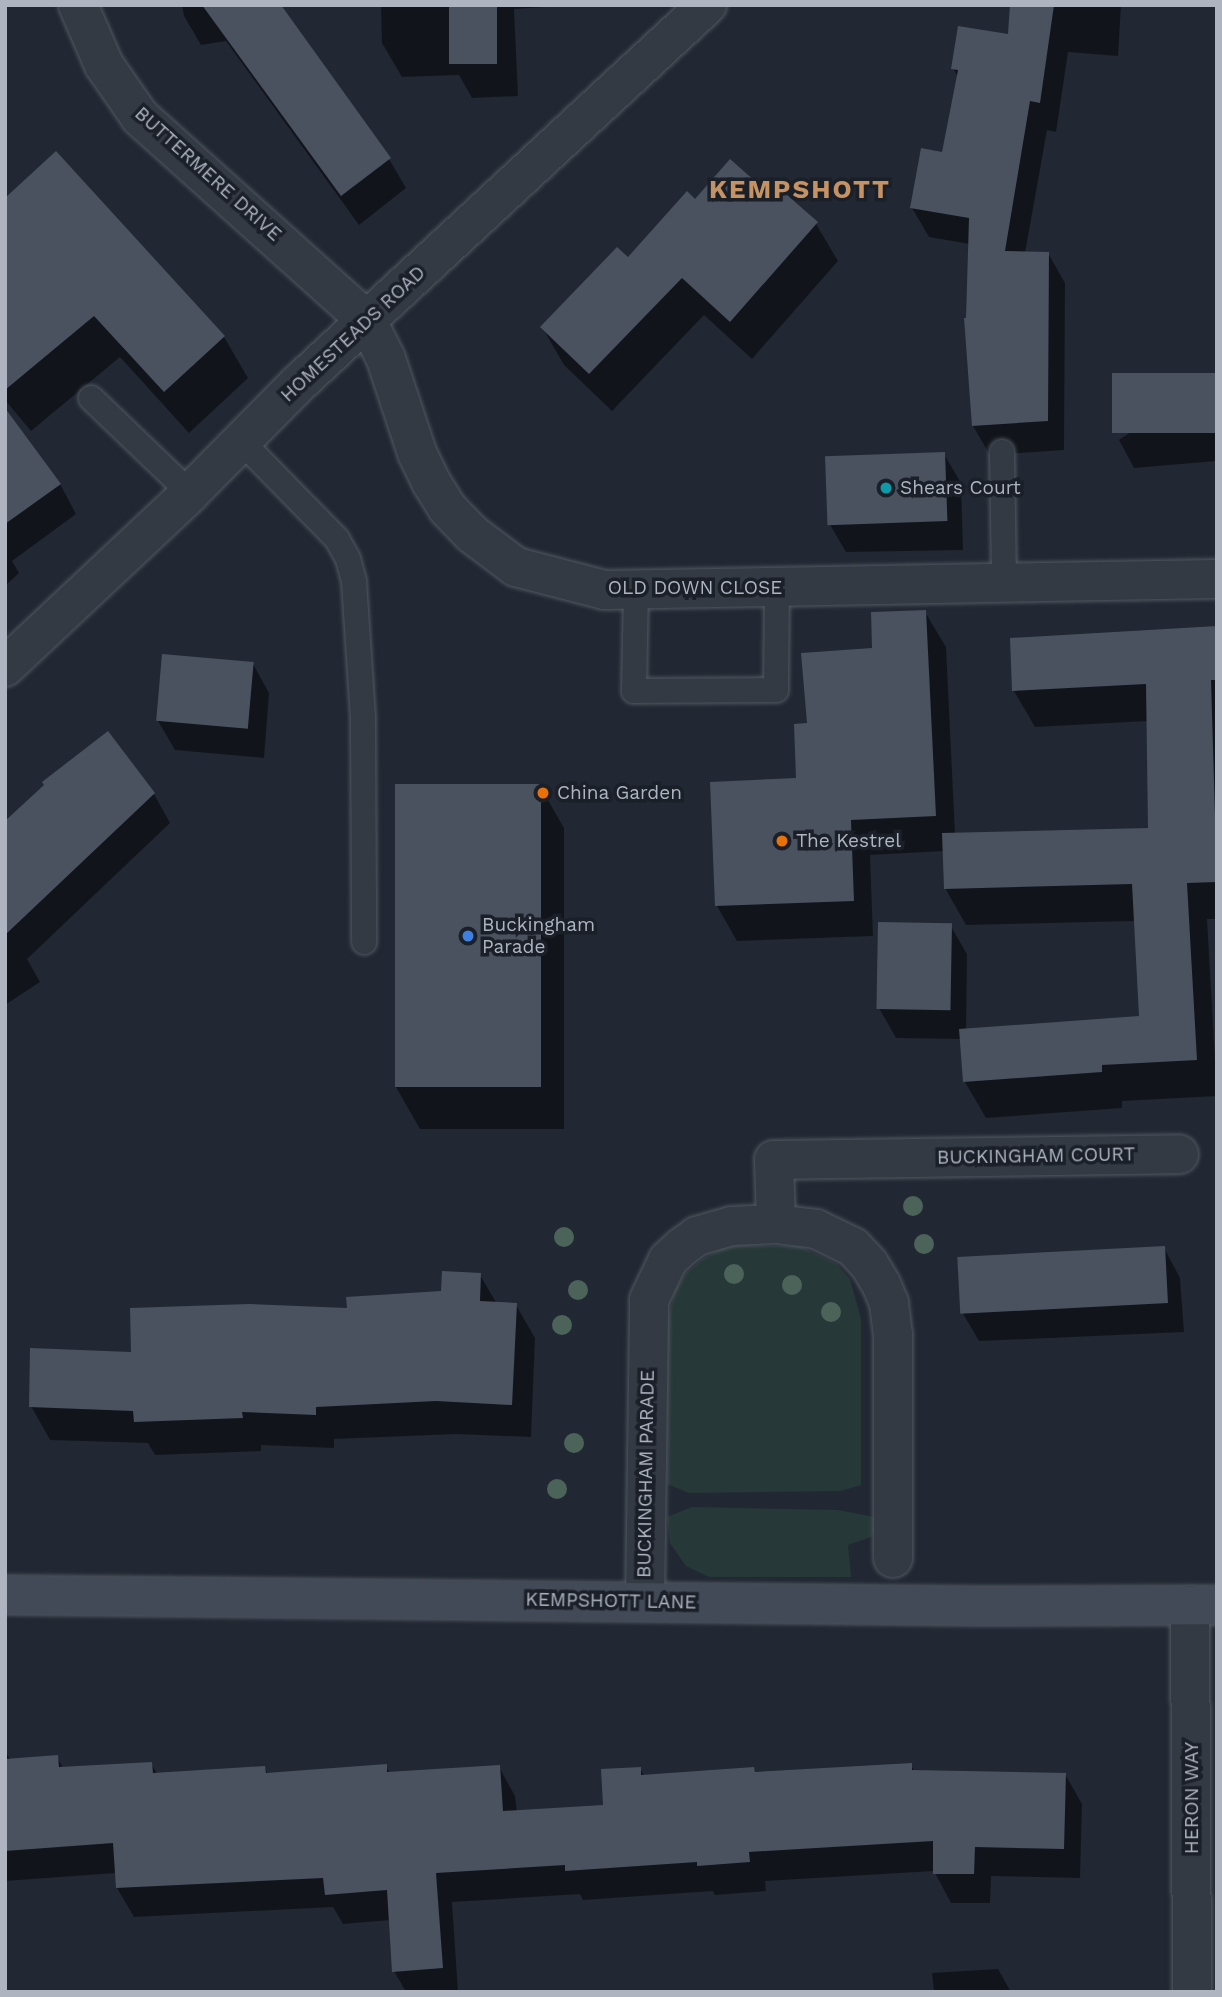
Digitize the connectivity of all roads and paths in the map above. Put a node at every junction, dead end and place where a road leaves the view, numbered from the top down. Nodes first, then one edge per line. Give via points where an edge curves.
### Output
1 (78, 5) edge
2 (706, 5) edge
3 (368, 321) junction
4 (91, 398) dead end
5 (241, 441) junction
6 (1002, 452) dead end
7 (190, 493) junction
8 (1217, 579) edge
9 (1004, 582) junction
10 (777, 589) junction
11 (636, 590) junction
12 (5, 667) edge
13 (364, 942) dead end
14 (1179, 1154) dead end
15 (776, 1224) junction
16 (895, 1558) dead end
17 (5, 1595) edge
18 (645, 1601) junction
19 (1203, 1605) edge
20 (1192, 1992) edge

1 - 3 street, BUTTERMERE DRIVE via 104,65 140,117
2 - 3 street, HOMESTEADS ROAD
3 - 5 street, HOMESTEADS ROAD
3 - 11 street, OLD DOWN CLOSE via 431,482 447,508 472,534 516,567 605,590
4 - 7 lane
5 - 7 street, HOMESTEADS ROAD
5 - 13 lane via 337,539 354,582 363,719
6 - 9 lane
7 - 12 street, HOMESTEADS ROAD
8 - 9 street
9 - 10 street, OLD DOWN CLOSE
10 - 11 street, OLD DOWN CLOSE
10 - 11 lane via 776,690 647,691 634,691
14 - 15 street, BUCKINGHAM COURT via 774,1160
15 - 16 street, BUCKINGHAM PARADE via 816,1228 853,1247 869,1264 889,1303
15 - 18 street, BUCKINGHAM PARADE via 732,1226 697,1236 668,1260 653,1288
17 - 18 street, KEMPSHOTT LANE
18 - 19 street, KEMPSHOTT LANE
19 - 20 street, HERON WAY

